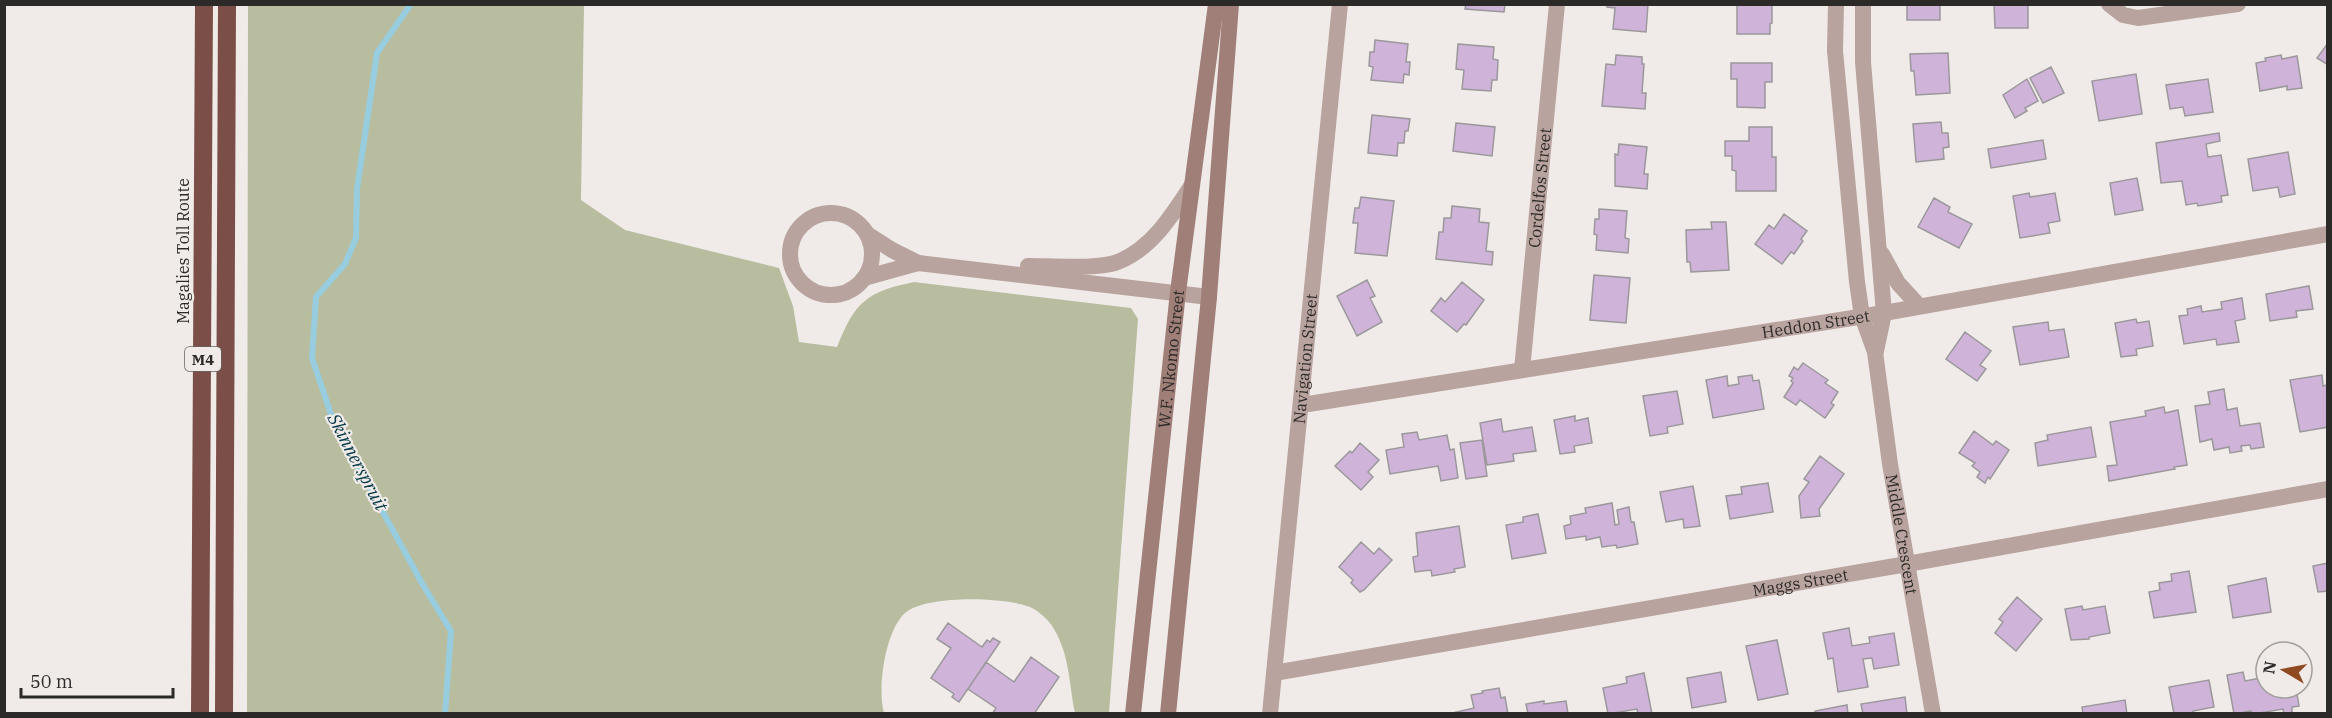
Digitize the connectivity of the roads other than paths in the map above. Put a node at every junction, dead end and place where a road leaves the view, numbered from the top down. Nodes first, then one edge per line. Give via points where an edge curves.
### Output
1 (204, 4) edge
2 (227, 4) edge
3 (1216, 4) edge
4 (1231, 4) edge
5 (1340, 4) edge
6 (1557, 4) edge
7 (1836, 4) edge
8 (1863, 4) edge
9 (2238, 4) edge
10 (2113, 8) edge
11 (1192, 185) junction
12 (867, 234) junction
13 (2328, 234) edge
14 (1880, 251) junction
15 (918, 263) junction
16 (959, 267) junction
17 (864, 278) junction
18 (1178, 292) junction
19 (1209, 297) junction
20 (1919, 306) junction
21 (1884, 313) junction
22 (1862, 316) junction
23 (1875, 352) junction
24 (1522, 370) junction
25 (1302, 405) junction
26 (2328, 489) edge
27 (1907, 564) junction
28 (1274, 673) junction
29 (201, 714) edge
30 (224, 714) edge
31 (1133, 714) edge
32 (1168, 714) edge
33 (1270, 714) edge
34 (1933, 714) edge

1 - 29 highway, Magalies Toll Route / M4
2 - 30 highway, M4
3 - 11 main road, W.F. Nkomo Street
4 - 19 main road, W.F. Nkomo Street
5 - 25 street, Navigation Street
6 - 24 street, Cordelfos Street
7 - 22 street, Middle Crescent via 1835,51
8 - 14 street, Middle Crescent via 1863,62
9 - 10 street via 2146,18 2123,15
11 - 16 street via 1161,229 1119,262
11 - 18 main road, W.F. Nkomo Street
12 - 15 street
12 - 17 street via 872,259
12 - 17 street via 848,216 823,213 800,225 789,249 796,277 818,294 833,296 847,292
13 - 20 street, Heddon Street
14 - 20 street via 1898,283
14 - 21 street, Middle Crescent
15 - 16 street
15 - 17 street
16 - 18 street
18 - 19 street
18 - 31 main road, W.F. Nkomo Street
19 - 32 main road, W.F. Nkomo Street
20 - 21 street, Heddon Street
21 - 22 street, Heddon Street
21 - 23 street, Middle Crescent
22 - 23 street, Middle Crescent
22 - 24 street, Heddon Street
23 - 27 street, Middle Crescent
24 - 25 street, Heddon Street
25 - 28 street, Navigation Street
26 - 27 street, Maggs Street
27 - 28 street, Maggs Street
27 - 34 street, Middle Crescent
28 - 33 street, Navigation Street

